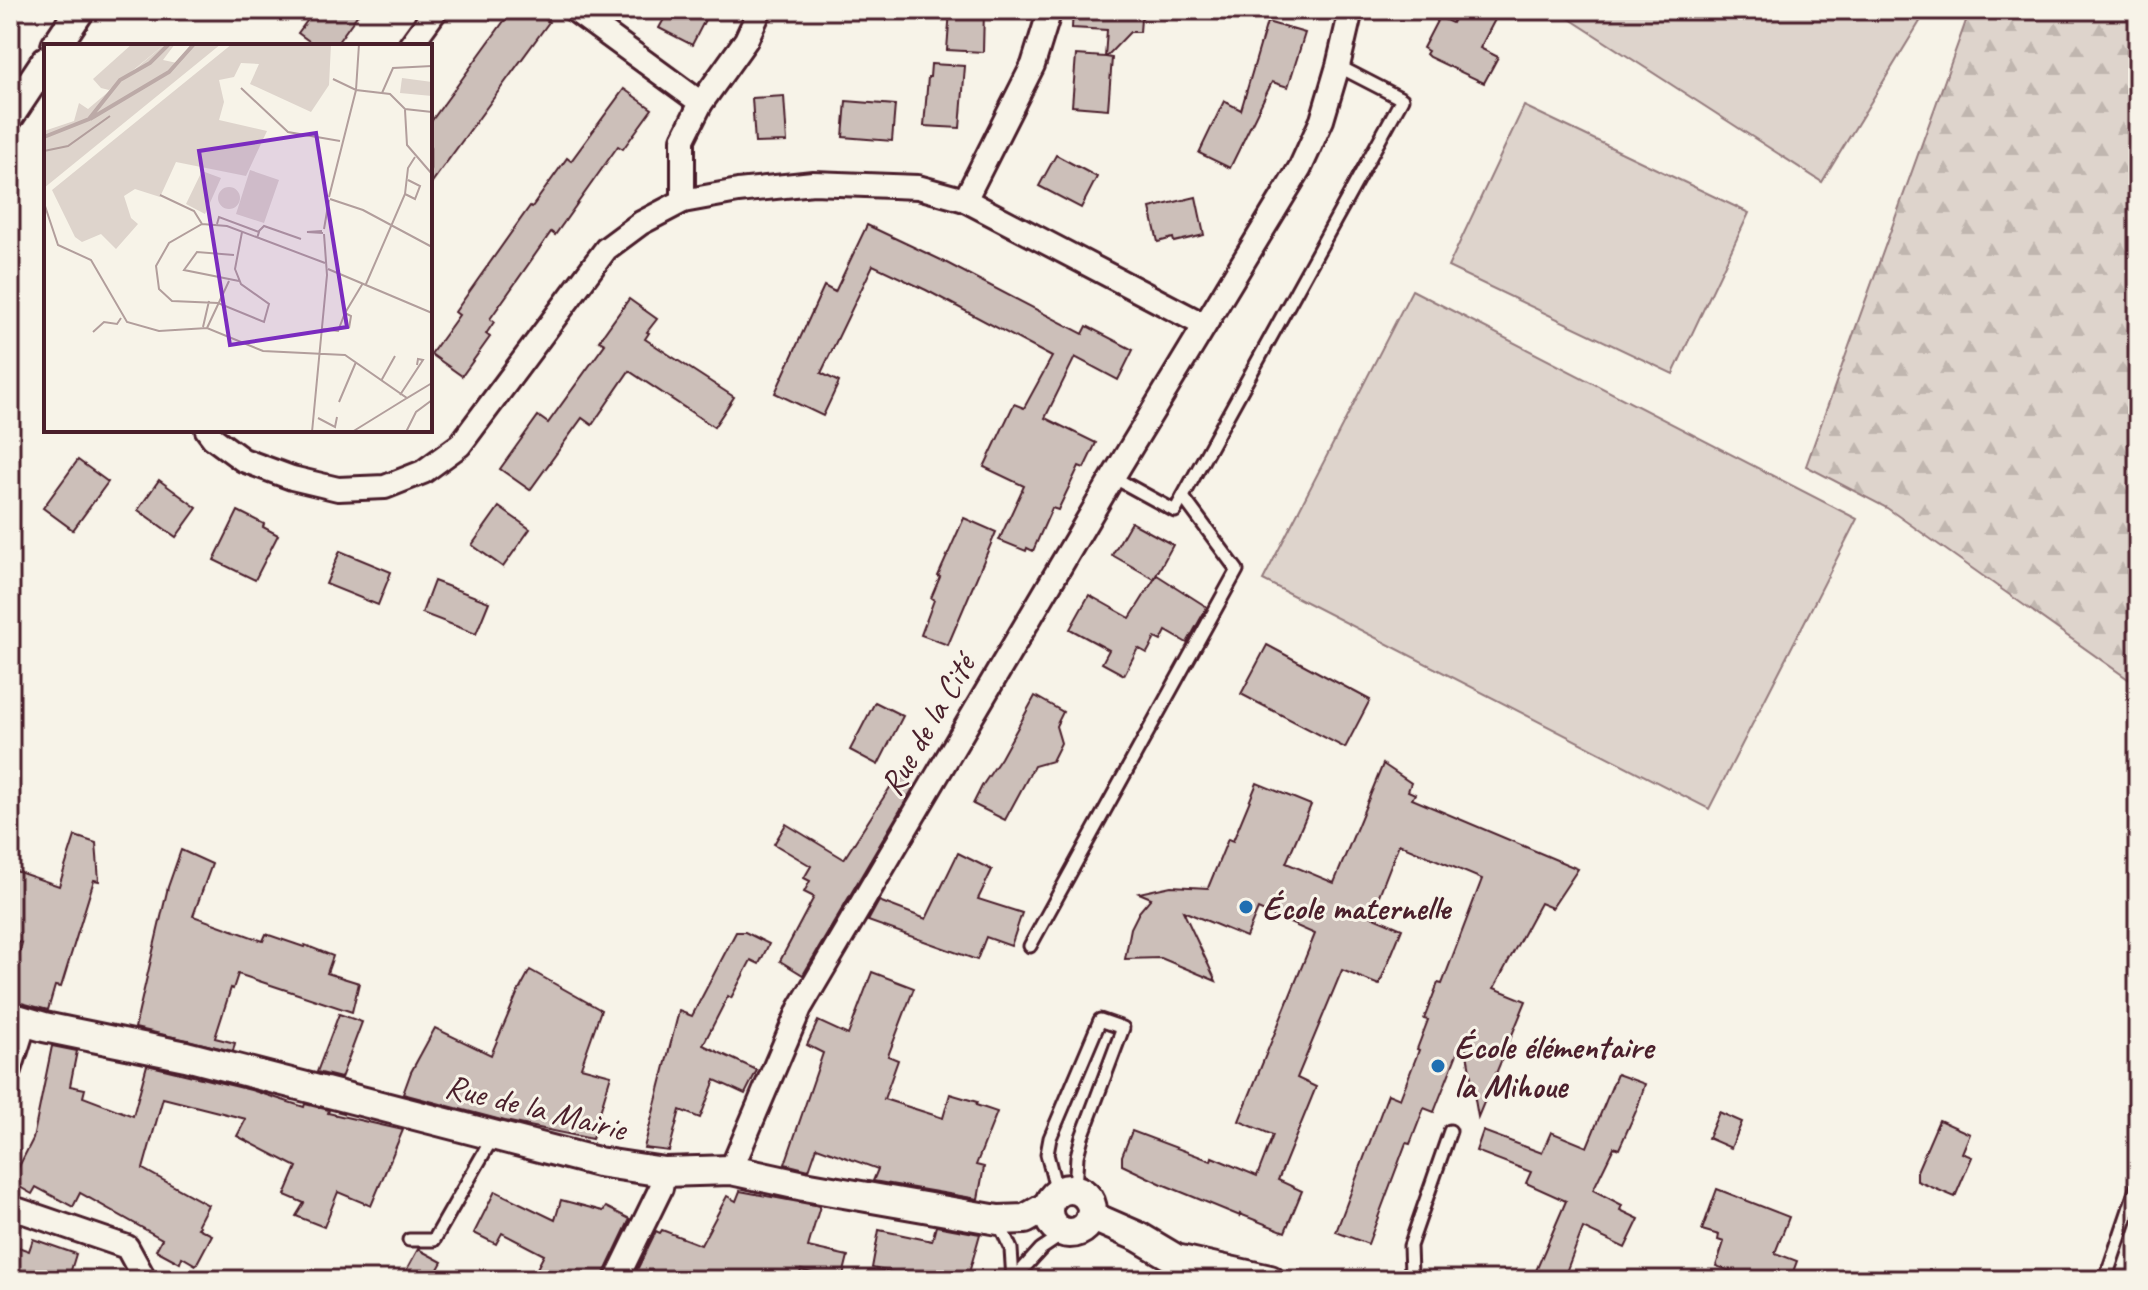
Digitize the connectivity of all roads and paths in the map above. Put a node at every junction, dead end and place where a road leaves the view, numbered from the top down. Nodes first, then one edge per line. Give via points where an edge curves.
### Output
1 (80, 10) edge
2 (436, 10) edge
3 (574, 10) edge
4 (760, 10) edge
5 (1050, 10) edge
6 (1351, 10) edge
7 (57, 44) edge
8 (411, 44) edge
9 (44, 64) edge
10 (1338, 66) junction
11 (701, 103) junction
12 (10, 115) edge
13 (965, 200) junction
14 (683, 201) junction
15 (1204, 325) junction
16 (208, 432) edge
17 (1113, 477) junction
18 (1183, 497) junction
19 (1030, 946) dead end
20 (18, 1020) edge
21 (10, 1070) edge
22 (1450, 1131) dead end
23 (495, 1134) junction
24 (731, 1170) junction
25 (664, 1172) junction
26 (2138, 1183) edge
27 (1060, 1196) junction
28 (10, 1207) edge
29 (1091, 1216) junction
30 (998, 1220) junction
31 (1065, 1233) junction
32 (409, 1240) dead end
33 (145, 1280) edge
34 (616, 1280) edge
35 (1270, 1280) edge
36 (1414, 1280) edge
37 (2105, 1280) edge

1 - 7 street
2 - 8 street
3 - 11 street
4 - 11 street via 746,40
5 - 13 street via 1033,65
6 - 10 street, Rue de la Cité
9 - 12 street
10 - 15 street, Rue de la Cité via 1300,168
10 - 18 lane via 1402,99
11 - 14 street via 683,139
13 - 14 street via 918,187 813,183
13 - 15 street
14 - 16 street via 606,249 460,445 423,472 385,487 338,489 243,460
15 - 17 street, Rue de la Cité
17 - 18 lane via 1175,511
17 - 24 street, Rue de la Cité via 800,1008
18 - 19 lane via 1237,570
20 - 21 street
20 - 23 street, Rue de la Mairie via 186,1056
22 - 36 lane via 1410,1246
23 - 25 street, Rue de la Mairie via 598,1162
23 - 32 lane via 434,1240
24 - 25 street, Rue de la Mairie
24 - 30 street, Rue de la Mairie
25 - 34 street
26 - 37 lane
27 - 27 lane via 1123,1028 1100,1020 1050,1138 1047,1154
27 - 29 street via 1083,1193
27 - 30 street, Rue de la Mairie via 1025,1219
27 - 31 street via 1048,1215
28 - 33 street via 127,1247
29 - 31 street via 1082,1230
29 - 35 street via 1176,1259
30 - 31 lane via 1011,1249 1013,1280 1041,1249

